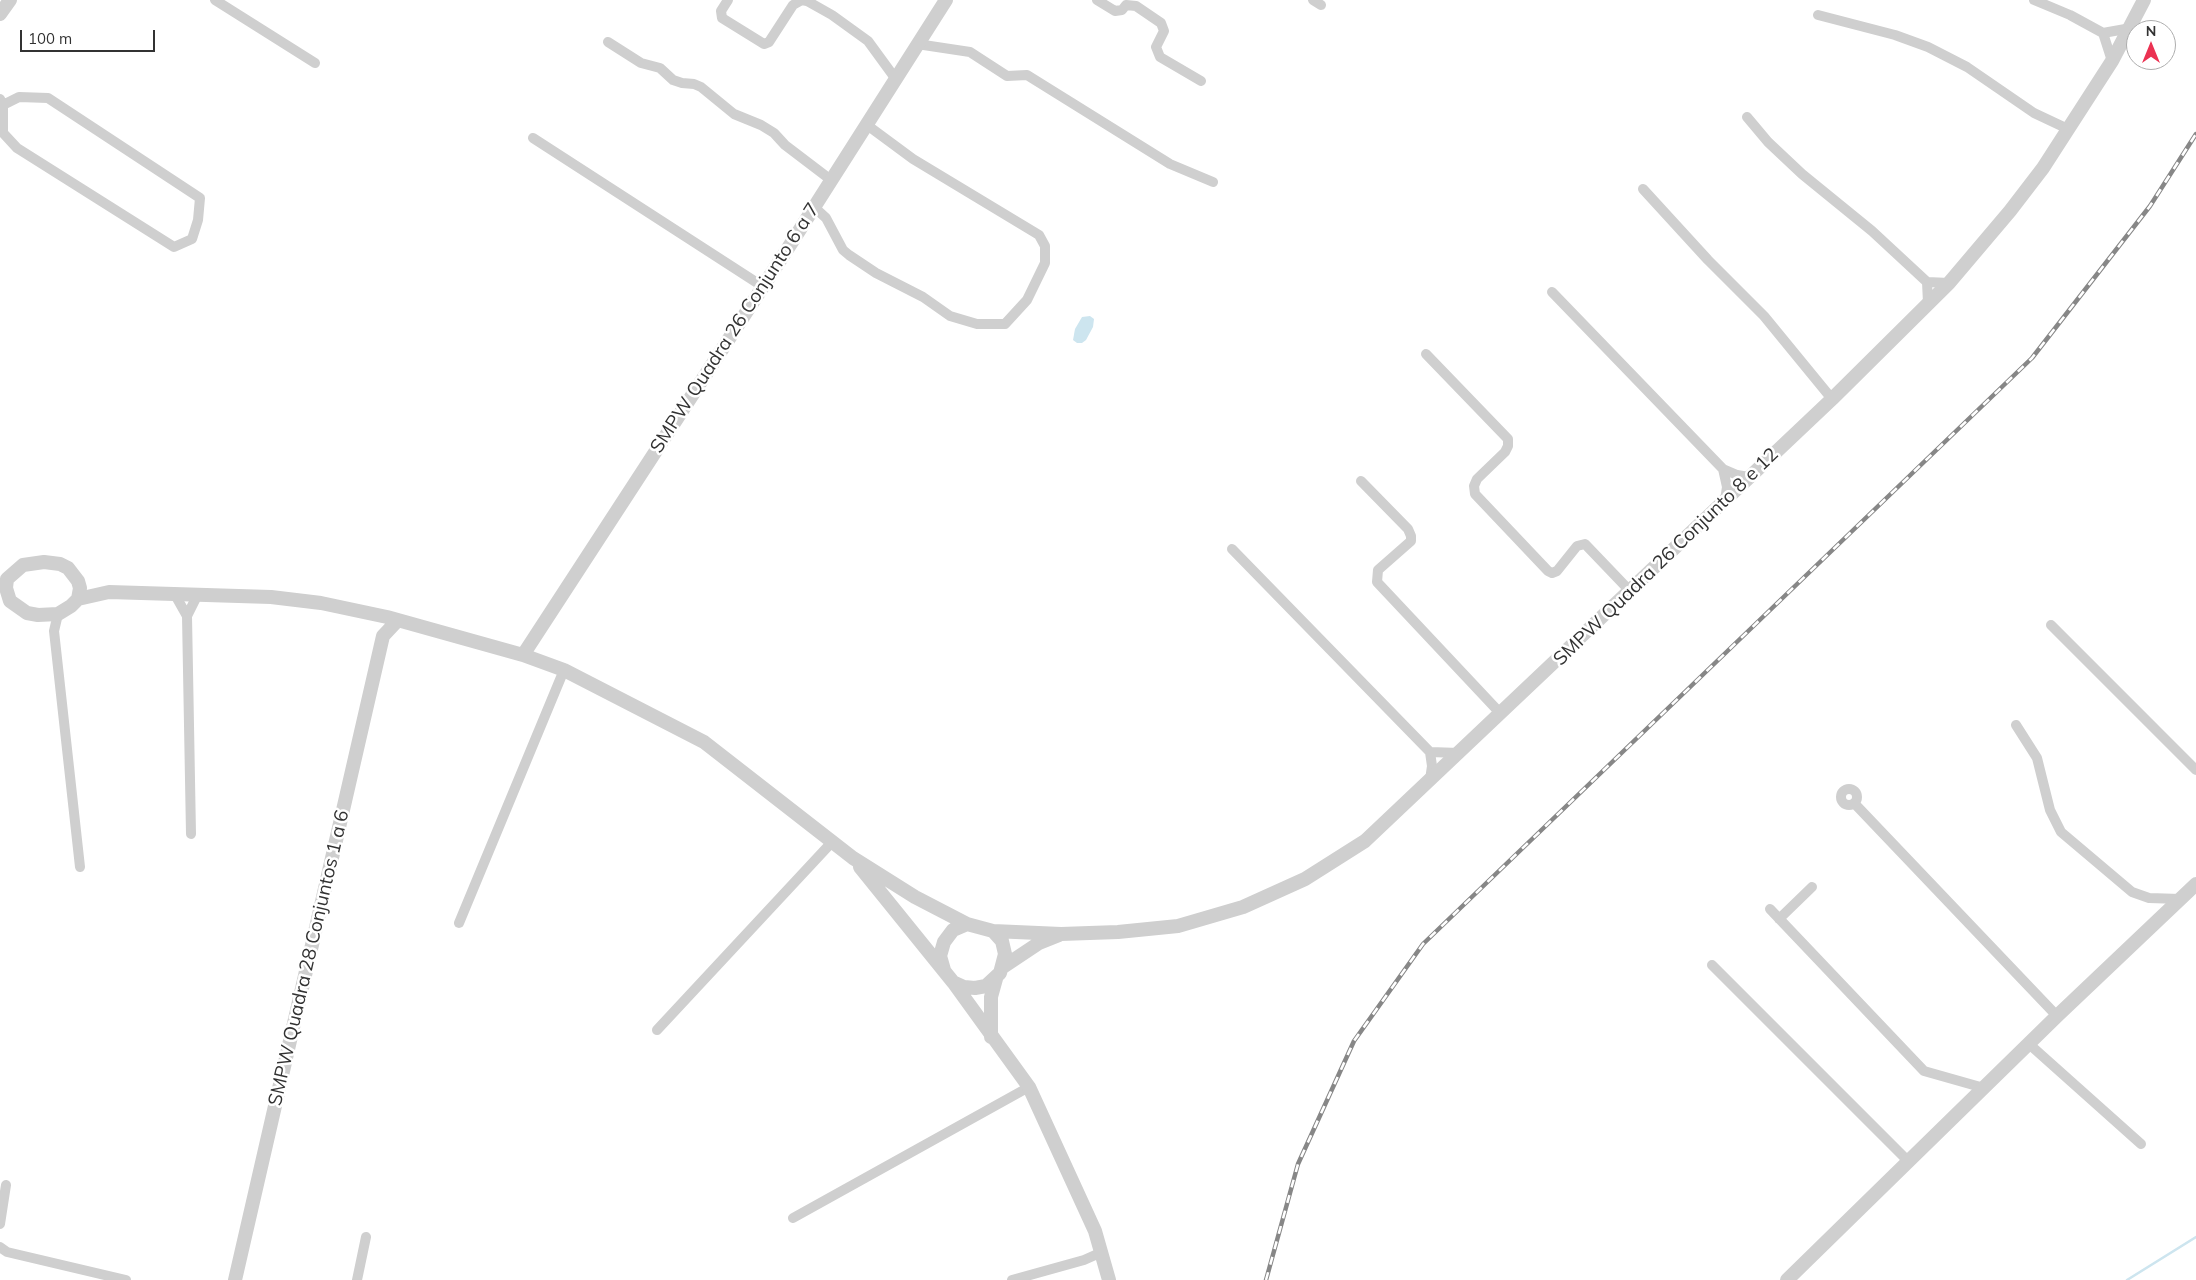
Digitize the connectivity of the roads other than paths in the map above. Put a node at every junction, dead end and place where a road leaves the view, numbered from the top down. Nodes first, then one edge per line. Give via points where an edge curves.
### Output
1 (10, 0) edge
2 (215, 0) edge
3 (728, 0) edge
4 (946, 0) edge
5 (1097, 0) edge
6 (2034, 0) edge
7 (2144, 0) edge
8 (0, 14) edge
9 (1818, 15) dead end
10 (2135, 20) edge
11 (2126, 29) edge
12 (2103, 33) junction
13 (2126, 37) edge
14 (608, 42) dead end
15 (917, 44) junction
16 (2112, 61) junction
17 (315, 64) dead end
18 (895, 78) junction
19 (1201, 82) dead end
20 (1, 103) edge
21 (1747, 117) dead end
22 (867, 125) junction
23 (2068, 129) junction
24 (532, 138) dead end
25 (831, 180) junction
26 (1213, 182) dead end
27 (1643, 189) dead end
28 (814, 207) junction
29 (1927, 282) junction
30 (1949, 283) junction
31 (762, 286) junction
32 (1552, 292) dead end
33 (1928, 303) junction
34 (1426, 354) dead end
35 (1832, 399) junction
36 (1722, 469) junction
37 (1749, 477) junction
38 (1361, 481) dead end
39 (1725, 500) junction
40 (1232, 549) dead end
41 (7, 571) edge
42 (78, 581) junction
43 (3, 590) edge
44 (1630, 591) junction
45 (109, 592) junction
46 (174, 593) junction
47 (198, 594) junction
48 (78, 599) junction
49 (0, 608) edge
50 (17, 608) junction
51 (58, 614) junction
52 (372, 614) junction
53 (42, 615) junction
54 (187, 616) junction
55 (398, 620) junction
56 (2051, 625) dead end
57 (54, 631) junction
58 (383, 636) junction
59 (523, 654) junction
60 (564, 670) junction
61 (1501, 714) junction
62 (2016, 725) dead end
63 (1430, 752) junction
64 (1460, 753) junction
65 (2196, 770) edge
66 (1430, 780) junction
67 (1854, 803) dead end
68 (191, 834) dead end
69 (833, 841) junction
70 (853, 858) junction
71 (80, 867) dead end
72 (2196, 884) edge
73 (1812, 887) dead end
74 (2180, 899) junction
75 (1770, 909) dead end
76 (1779, 919) junction
77 (460, 923) dead end
78 (967, 924) junction
79 (993, 931) junction
80 (1061, 934) junction
81 (1712, 966) dead end
82 (944, 971) junction
83 (1000, 973) junction
84 (953, 982) junction
85 (2057, 1016) junction
86 (657, 1030) dead end
87 (991, 1037) junction
88 (2029, 1044) junction
89 (1029, 1087) junction
90 (1984, 1088) junction
91 (2141, 1144) dead end
92 (1909, 1162) junction
93 (6, 1185) dead end
94 (793, 1218) dead end
95 (0, 1224) edge
96 (366, 1236) dead end
97 (0, 1247) edge
98 (1102, 1252) junction
99 (126, 1280) edge
100 (234, 1280) edge
101 (357, 1280) edge
102 (1012, 1280) edge
103 (1109, 1280) edge
104 (1787, 1280) edge

1 - 8 street
2 - 17 street
3 - 18 street via 721,11 722,18 764,44 769,42 793,5 807,1 868,41
4 - 15 street, SMPW Quadra 26 Conjunto 6 a 7
5 - 19 street via 1115,11 1126,5 1136,6 1161,23 1164,31 1156,47 1160,57
6 - 12 street
7 - 10 street, SMPW Quadra 26 Conjunto 8 e 12
9 - 23 street via 1928,47 1967,67 2034,113
11 - 12 street
12 - 16 street
13 - 16 street, SMPW Quadra 26 Conjunto 8 e 12
14 - 25 street via 641,63 660,68 673,80 701,87 734,114 774,133
15 - 18 street, SMPW Quadra 26 Conjunto 6 a 7
15 - 26 street via 970,52 1007,76 1028,74 1170,164
16 - 23 street, SMPW Quadra 26 Conjunto 8 e 12
18 - 22 street, SMPW Quadra 26 Conjunto 6 a 7
20 - 20 street via 3,133 17,148 174,247 192,240 200,198 48,98 20,97
21 - 29 street via 1802,174 1872,231
22 - 25 street, SMPW Quadra 26 Conjunto 6 a 7
22 - 28 street via 913,159 1039,234 1045,263 1027,300 1005,324 977,324 950,316 849,255 826,218
23 - 30 street, SMPW Quadra 26 Conjunto 8 e 12 via 2010,211
24 - 31 street
25 - 28 street, SMPW Quadra 26 Conjunto 6 a 7
27 - 35 street via 1764,316
28 - 31 street, SMPW Quadra 26 Conjunto 6 a 7
29 - 30 street
29 - 33 street
30 - 33 street, SMPW Quadra 26 Conjunto 8 e 12
31 - 59 street, SMPW Quadra 26 Conjunto 6 a 7
32 - 36 street
33 - 35 street, SMPW Quadra 26 Conjunto 8 e 12
34 - 44 street via 1508,439 1505,452 1477,479 1475,494 1548,571 1557,571 1577,546 1585,544
35 - 37 street, SMPW Quadra 26 Conjunto 8 e 12
36 - 37 street
36 - 39 street via 1727,487
37 - 39 street, SMPW Quadra 26 Conjunto 8 e 12
38 - 61 street via 1411,536 1411,540 1378,570 1377,582
39 - 44 street, SMPW Quadra 26 Conjunto 8 e 12
40 - 63 street
41 - 42 street via 32,563 52,562 68,568
41 - 43 street via 8,579
42 - 45 street
42 - 48 street
43 - 50 street
44 - 61 street, SMPW Quadra 26 Conjunto 8 e 12
45 - 46 street
45 - 48 street
46 - 47 street
46 - 54 street
47 - 52 street via 281,598
47 - 54 street
48 - 51 street
49 - 50 street
50 - 53 street
51 - 53 street
51 - 57 street
52 - 55 street
52 - 58 street
53 - 57 street
54 - 68 street
55 - 58 street
55 - 59 street
56 - 65 street
57 - 71 street
58 - 100 street, SMPW Quadra 28 Conjuntos 1 a 6
59 - 60 street
60 - 69 street via 704,742
60 - 77 street
61 - 64 street, SMPW Quadra 26 Conjunto 8 e 12
62 - 74 street via 2037,758 2050,810 2061,832 2132,892 2149,898
63 - 64 street
63 - 66 street
64 - 66 street, SMPW Quadra 26 Conjunto 8 e 12
66 - 80 street, SMPW Quadra 26 Conjunto 8 e 12 via 1365,840 1305,879 1242,907 1178,926
67 - 85 street
69 - 70 street
69 - 86 street
70 - 78 street via 915,897
70 - 82 street
72 - 74 street
73 - 76 street
74 - 85 street
75 - 76 street
76 - 90 street via 1924,1071
78 - 79 street
78 - 82 street via 953,930 944,942 940,956
79 - 80 street, SMPW Quadra 26 Conjunto 8 e 12
79 - 83 street via 1002,941 1005,954
80 - 83 street, SMPW Quadra 26 Conjunto 8 e 12 via 1039,943
81 - 92 street
82 - 84 street
83 - 84 street via 986,986 964,987
83 - 87 street via 991,997
84 - 87 street
85 - 88 street
87 - 89 street
88 - 90 street
88 - 91 street
89 - 94 street
89 - 98 street
90 - 92 street
92 - 104 street
93 - 95 street
96 - 101 street
97 - 99 street via 7,1252
98 - 102 street
98 - 103 street

